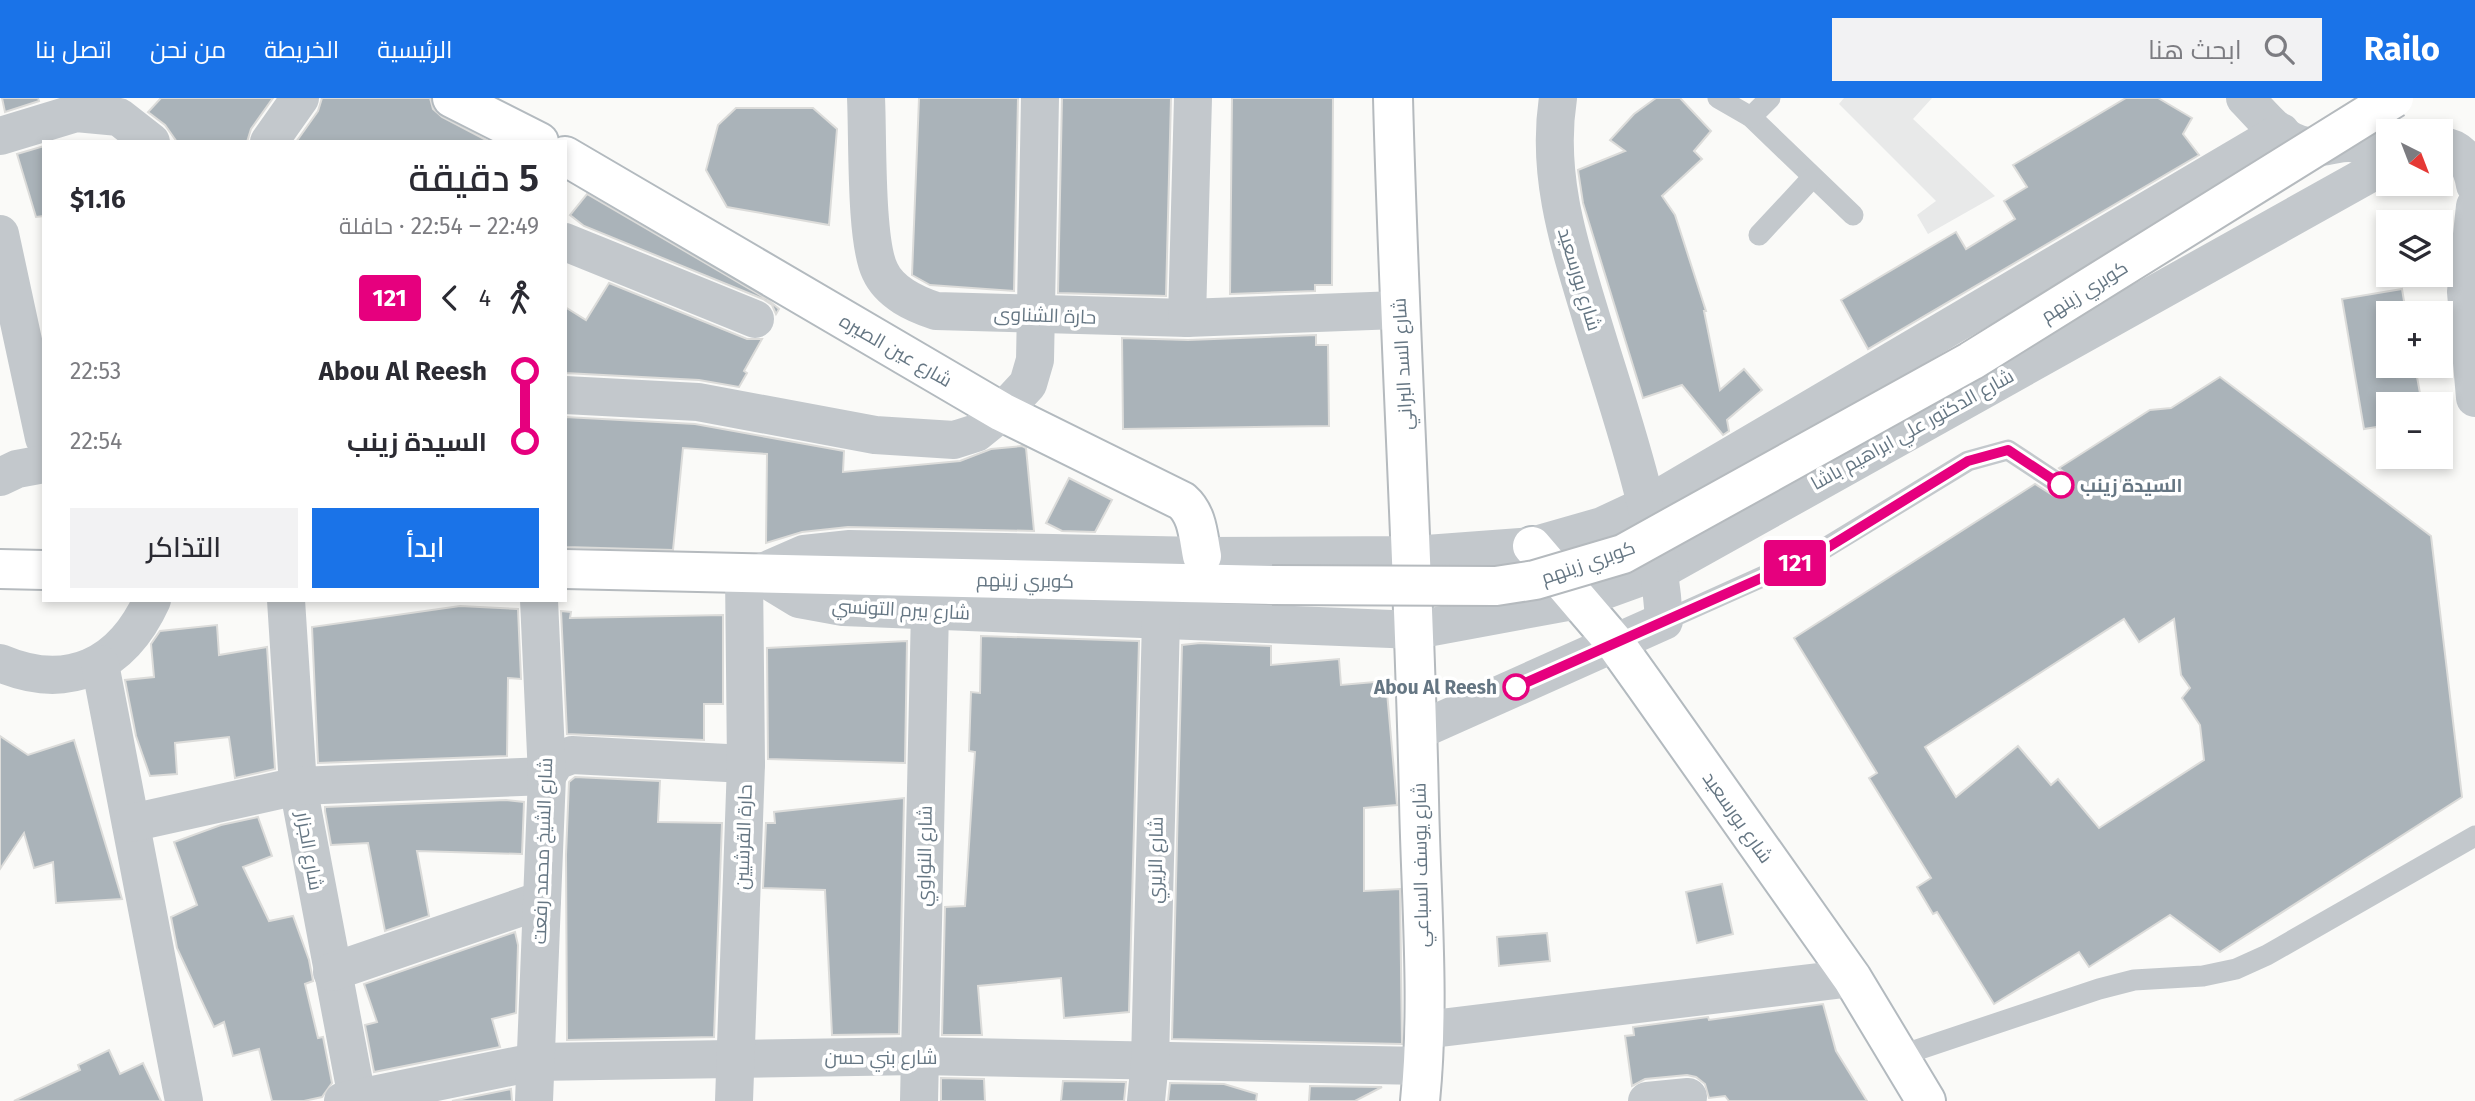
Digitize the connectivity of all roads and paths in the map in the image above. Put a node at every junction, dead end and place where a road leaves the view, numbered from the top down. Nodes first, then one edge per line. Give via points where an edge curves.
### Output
1 (300, 98) edge
2 (452, 98) edge
3 (866, 98) edge
4 (1040, 98) edge
5 (1193, 98) edge
6 (1393, 98) edge
7 (1558, 98) edge
8 (1718, 98) edge
9 (1770, 98) edge
10 (2245, 98) edge
11 (2394, 98) edge
12 (106, 106) edge
13 (1751, 117) junction
14 (2281, 132) junction
15 (0, 136) edge
16 (148, 140) edge
17 (270, 140) edge
18 (535, 140) edge
19 (2454, 151) edge
20 (2376, 155) edge
21 (567, 157) edge
22 (2376, 170) edge
23 (1812, 178) junction
24 (2475, 185) edge
25 (2475, 206) edge
26 (1853, 215) dead end
27 (0, 234) edge
28 (1759, 235) dead end
29 (567, 244) edge
30 (1398, 310) junction
31 (1036, 316) junction
32 (1187, 318) junction
33 (755, 319) dead end
34 (11, 334) edge
35 (567, 397) edge
36 (2475, 398) edge
37 (1002, 412) junction
38 (42, 432) edge
39 (42, 464) edge
40 (0, 477) edge
41 (2061, 485) dead end
42 (1647, 505) junction
43 (1532, 546) junction
44 (1413, 555) junction
45 (1202, 556) junction
46 (0, 569) edge
47 (567, 569) edge
48 (42, 570) edge
49 (1661, 570) junction
50 (751, 574) junction
51 (1578, 600) junction
52 (151, 602) edge
53 (286, 602) edge
54 (539, 602) edge
55 (930, 610) junction
56 (1161, 619) junction
57 (1664, 621) junction
58 (1416, 630) junction
59 (1615, 643) junction
60 (0, 663) edge
61 (100, 664) junction
62 (1418, 731) junction
63 (746, 764) junction
64 (547, 776) junction
65 (298, 786) junction
66 (131, 823) junction
67 (2475, 836) edge
68 (542, 900) junction
69 (332, 972) junction
70 (1852, 978) junction
71 (919, 1056) junction
72 (1899, 1056) junction
73 (735, 1058) junction
74 (1150, 1061) junction
75 (534, 1062) junction
76 (1422, 1066) edge
77 (1688, 1097) dead end
78 (350, 1100) edge
79 (184, 1101) edge
80 (534, 1101) edge
81 (734, 1101) edge
82 (919, 1101) edge
83 (1146, 1101) edge
84 (1647, 1101) edge
85 (1926, 1101) edge

1 - 17 street
2 - 18 main road
3 - 31 street, حارة الشناوى via 873,247 880,272 913,303 936,311
4 - 31 street
5 - 32 street
6 - 30 main road, شارع السد البراني
7 - 42 street, شارع بورسعيد via 1554,144 1561,216
8 - 13 lane
9 - 13 lane
10 - 14 street
11 - 50 main road, كوبري زينهم, bridge via 1971,361 1623,554 1535,580 1496,586 1272,585
12 - 15 street
12 - 16 street
13 - 23 lane
14 - 20 street via 2292,142 2308,146 2355,142
14 - 42 street
19 - 24 street via 2463,155 2473,171
21 - 37 main road, شارع عين الصيره
22 - 49 street, شارع الدكتور علي ابراهيم باشا
23 - 26 lane
23 - 28 lane
25 - 36 street via 2466,292
27 - 34 street
29 - 33 street
30 - 32 street, حارة الشناوى
30 - 44 main road, شارع السد البراني
31 - 32 street, حارة الشناوى
31 - 37 street via 1033,372
34 - 38 street
35 - 37 street via 698,401 903,439 954,440 976,433
37 - 45 main road, شارع عين الصيره via 1182,501 1196,521
39 - 40 street
41 - 57 lane via 2008,450 1968,461 1822,551
42 - 43 street via 1602,526
42 - 49 street, شارع بورسعيد
43 - 44 street
43 - 51 main road, شارع بورسعيد
44 - 45 street, شارع بيرم التونسي
44 - 58 main road, شارع السد البراني
45 - 50 street, شارع بيرم التونسي via 850,549 804,554
46 - 48 main road
47 - 50 main road, شارع بيرم التونسي
49 - 51 street, شارع الدكتور علي ابراهيم باشا
49 - 57 street, شارع بورسعيد
50 - 55 street, شارع بيرم التونسي via 817,604
50 - 63 street, حارة القرشيين
51 - 58 street, شارع الدكتور علي ابراهيم باشا
51 - 59 main road, شارع بورسعيد
52 - 61 street via 141,625 123,647
53 - 65 street, شارع الجزار
54 - 64 street, شارع الشيخ محمد رفعت
55 - 56 street, شارع بيرم التونسي
55 - 71 street, شارع النواوي
56 - 58 street, شارع بيرم التونسي
56 - 74 street, شارع الزيري
57 - 59 street
58 - 62 main road, شارع يوسف السباعي
59 - 62 street
59 - 70 main road, شارع بورسعيد
60 - 61 street via 22,673 49,676
61 - 66 street
62 - 76 main road, شارع يوسف السباعي
63 - 64 street via 572,755 556,761
63 - 73 street, حارة القرشيين
64 - 65 street
64 - 68 street, شارع الشيخ محمد رفعت
65 - 66 street
65 - 69 street, شارع الجزار
66 - 79 street
67 - 72 lane via 2236,969 2134,980 2099,989
68 - 69 street
68 - 75 street, شارع الشيخ محمد رفعت
69 - 78 street, شارع الجزار
70 - 72 main road, شارع بورسعيد
70 - 76 street, شارع بني حسن
71 - 73 street, شارع بني حسن
71 - 74 street, شارع بني حسن
71 - 82 street, شارع النواوي
72 - 85 main road, شارع بورسعيد
73 - 75 street, شارع بني حسن
73 - 81 street, حارة القرشيين
74 - 76 street, شارع بني حسن
74 - 83 street, شارع الزيري
75 - 78 street, شارع بني حسن
75 - 80 street, شارع الشيخ محمد رفعت
77 - 84 street

